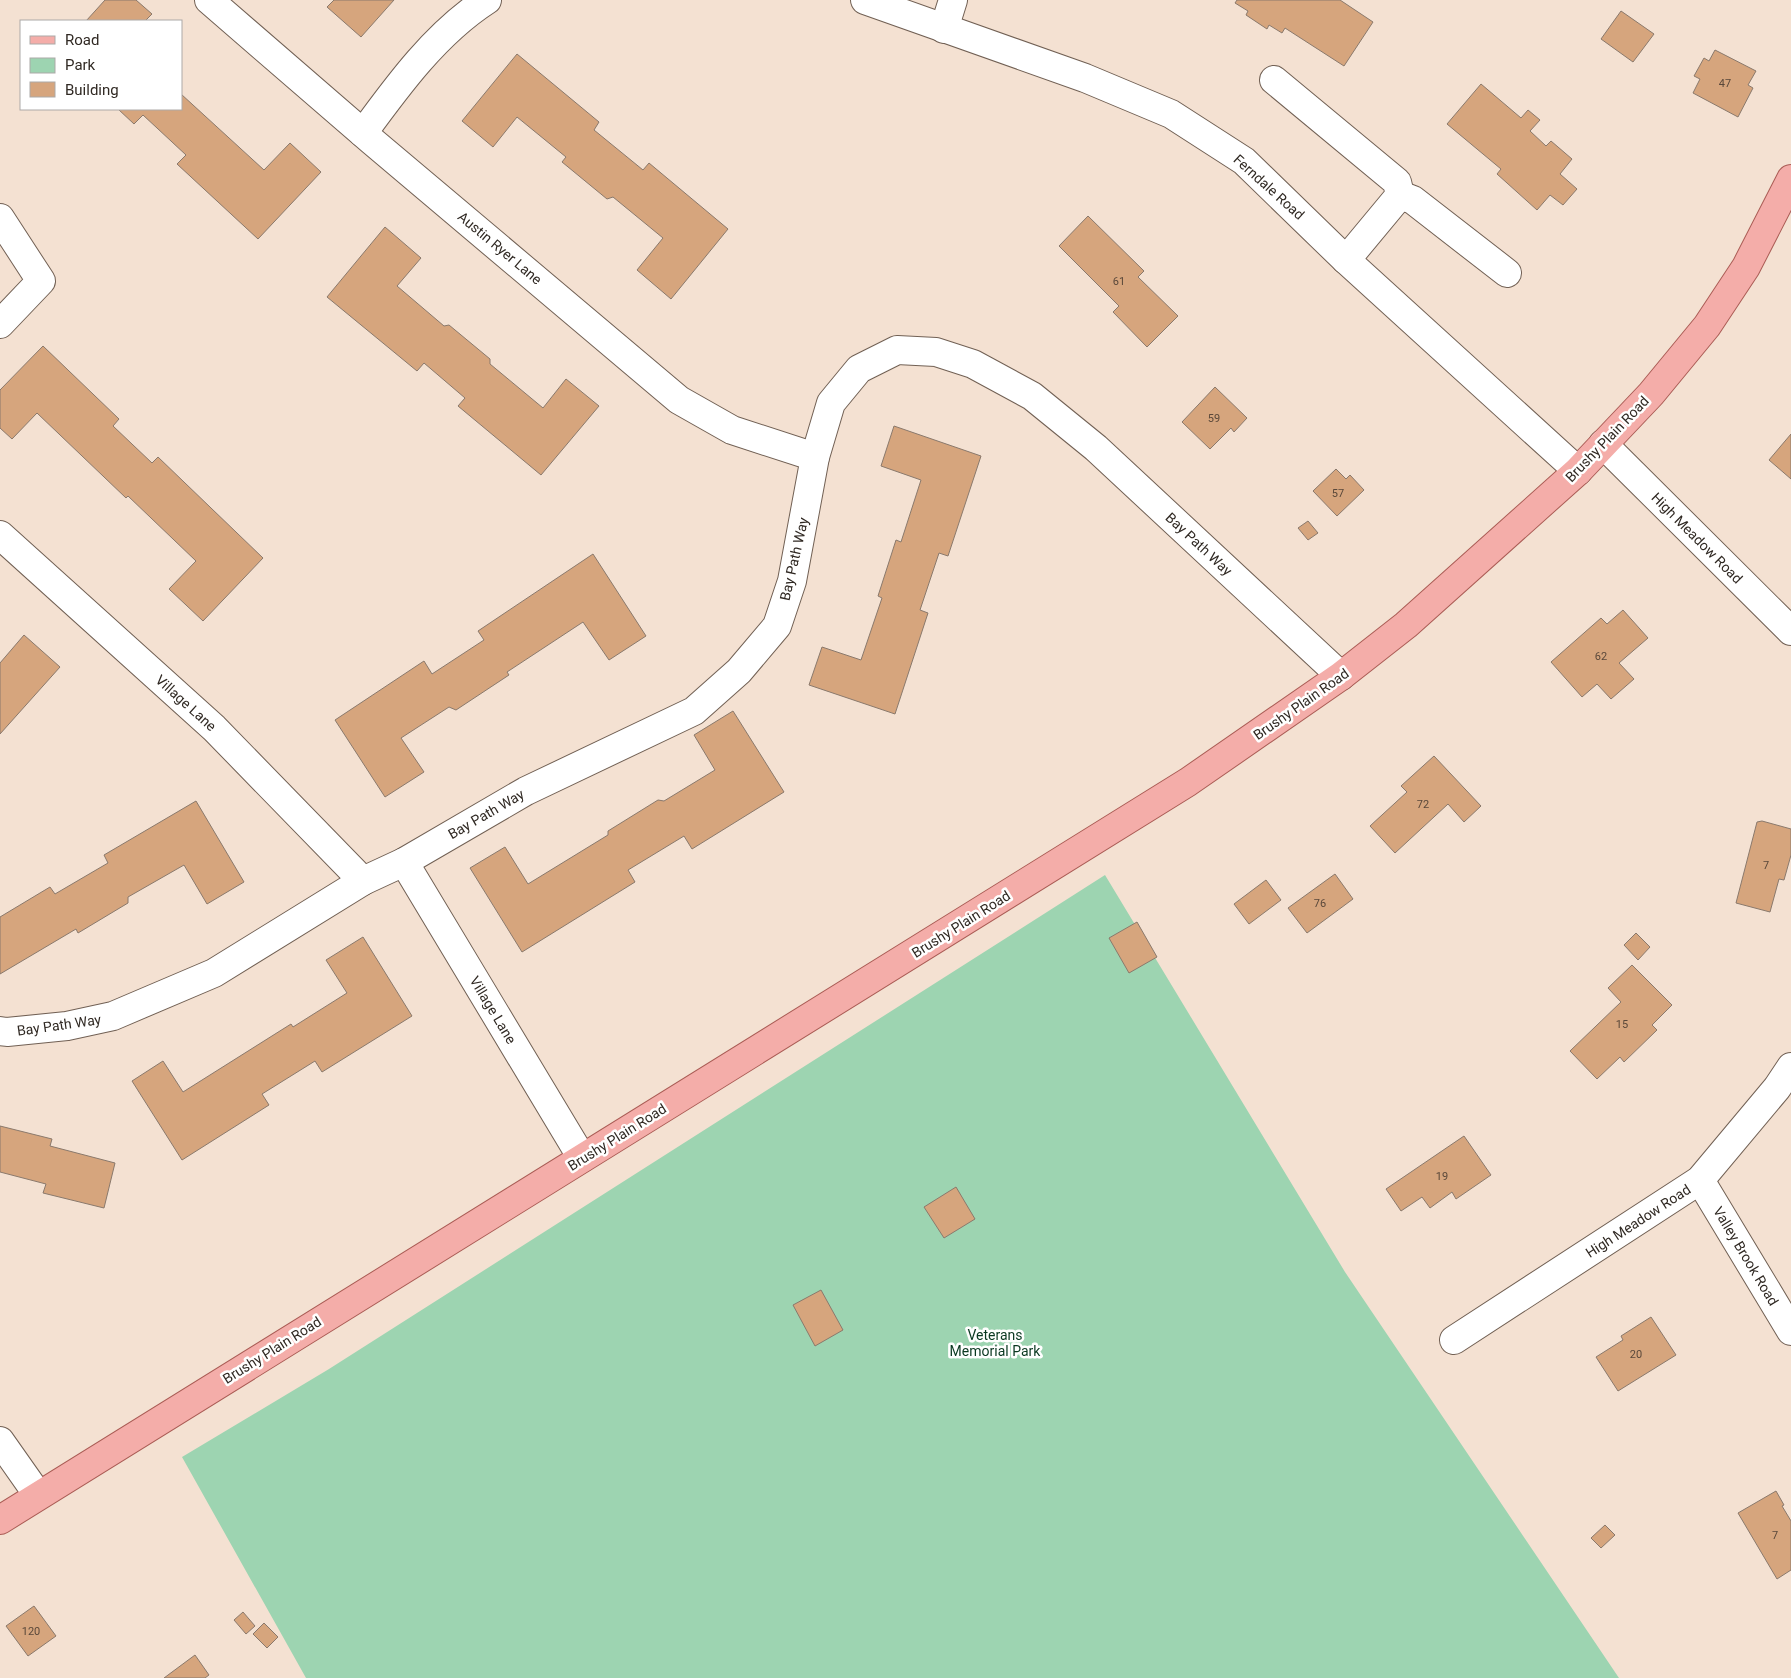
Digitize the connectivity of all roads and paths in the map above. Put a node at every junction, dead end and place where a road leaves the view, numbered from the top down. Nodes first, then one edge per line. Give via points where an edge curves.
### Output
1 (210, 0) edge
2 (487, 0) edge
3 (865, 0) edge
4 (953, 0) edge
5 (944, 29) junction
6 (1274, 80) dead end
7 (363, 133) junction
8 (1789, 187) edge
9 (1400, 194) junction
10 (0, 218) edge
11 (1346, 260) junction
12 (1507, 273) dead end
13 (0, 324) edge
14 (1603, 444) junction
15 (815, 457) junction
16 (1578, 471) junction
17 (0, 535) edge
18 (1791, 631) edge
19 (1341, 676) junction
20 (404, 862) junction
21 (363, 881) junction
22 (0, 1031) edge
23 (1791, 1067) edge
24 (582, 1158) junction
25 (1700, 1180) junction
26 (1791, 1331) edge
27 (1454, 1340) dead end
28 (0, 1442) edge
29 (38, 1495) junction
30 (0, 1520) edge

1 - 7 street, Austin Ryer Lane
2 - 7 street via 455,24 421,59
3 - 5 street, Ferndale Road
4 - 5 street
5 - 11 street, Ferndale Road via 1085,78 1171,114 1244,161
6 - 9 street via 1397,182
7 - 15 street, Austin Ryer Lane via 680,400 732,430
8 - 14 main road, Brushy Plain Road via 1746,267 1707,326 1651,394
9 - 11 street
9 - 12 street via 1413,200
10 - 13 street via 41,281
11 - 16 street, Ferndale Road
14 - 16 main road, Brushy Plain Road
14 - 18 street, High Meadow Road
15 - 19 street, Bay Path Way via 831,403 860,369 897,350 936,352 973,364 1032,396 1096,448
15 - 20 street, Bay Path Way via 792,581 777,626 739,671 694,711 526,790
16 - 19 main road, Brushy Plain Road via 1406,625
17 - 21 street, Village Lane via 214,728
19 - 24 main road, Brushy Plain Road via 1180,787
20 - 21 street, Bay Path Way
20 - 24 street, Village Lane
21 - 22 street, Bay Path Way via 214,973 114,1016 67,1026
23 - 25 street, High Meadow Road
24 - 29 main road, Brushy Plain Road
25 - 26 street, Valley Brook Road
25 - 27 street, High Meadow Road
28 - 29 street
29 - 30 main road, Brushy Plain Road

